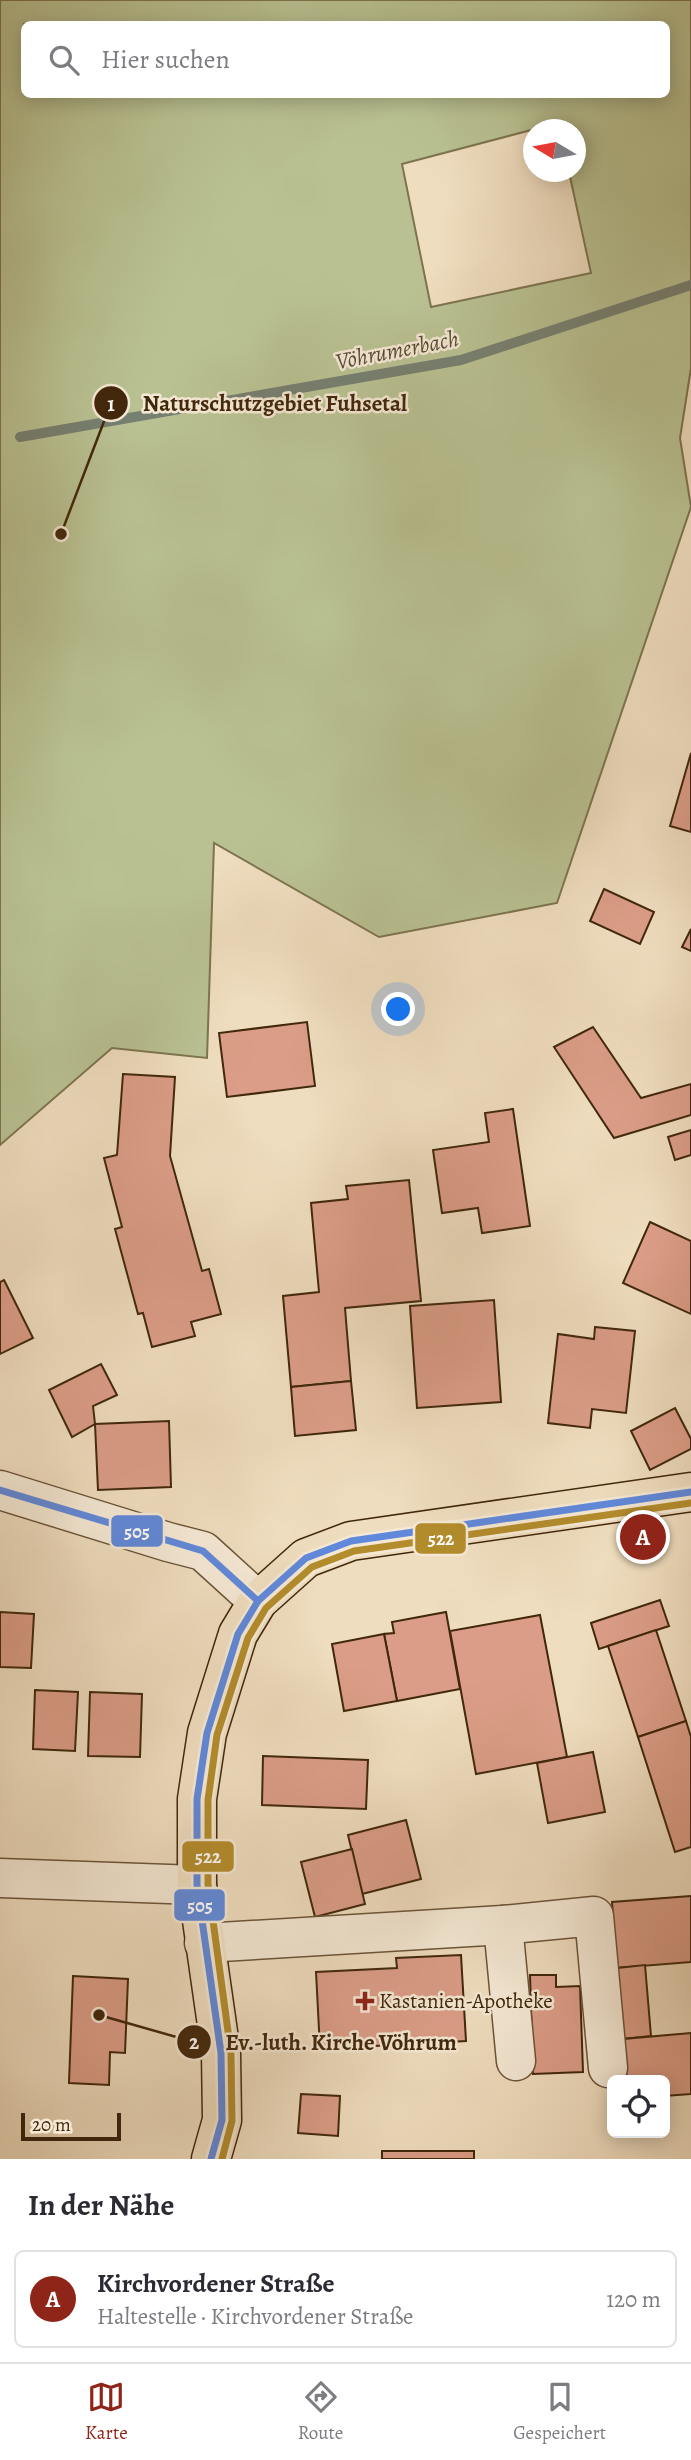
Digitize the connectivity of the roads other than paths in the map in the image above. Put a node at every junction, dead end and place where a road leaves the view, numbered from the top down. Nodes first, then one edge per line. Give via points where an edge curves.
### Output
1 (0, 1490) edge
2 (691, 1492) edge
3 (258, 1601) junction
4 (0, 1878) edge
5 (197, 1885) junction
6 (503, 1925) junction
7 (204, 1943) junction
8 (516, 2062) dead end
9 (608, 2068) dead end
10 (211, 2159) edge

1 - 3 street via 203,1551
2 - 3 main road via 351,1541 306,1558
3 - 5 main road via 238,1634 207,1733 197,1800
4 - 5 street
5 - 7 main road
6 - 7 street
6 - 8 street
6 - 9 street via 594,1916
7 - 10 main road via 221,2053 222,2120

